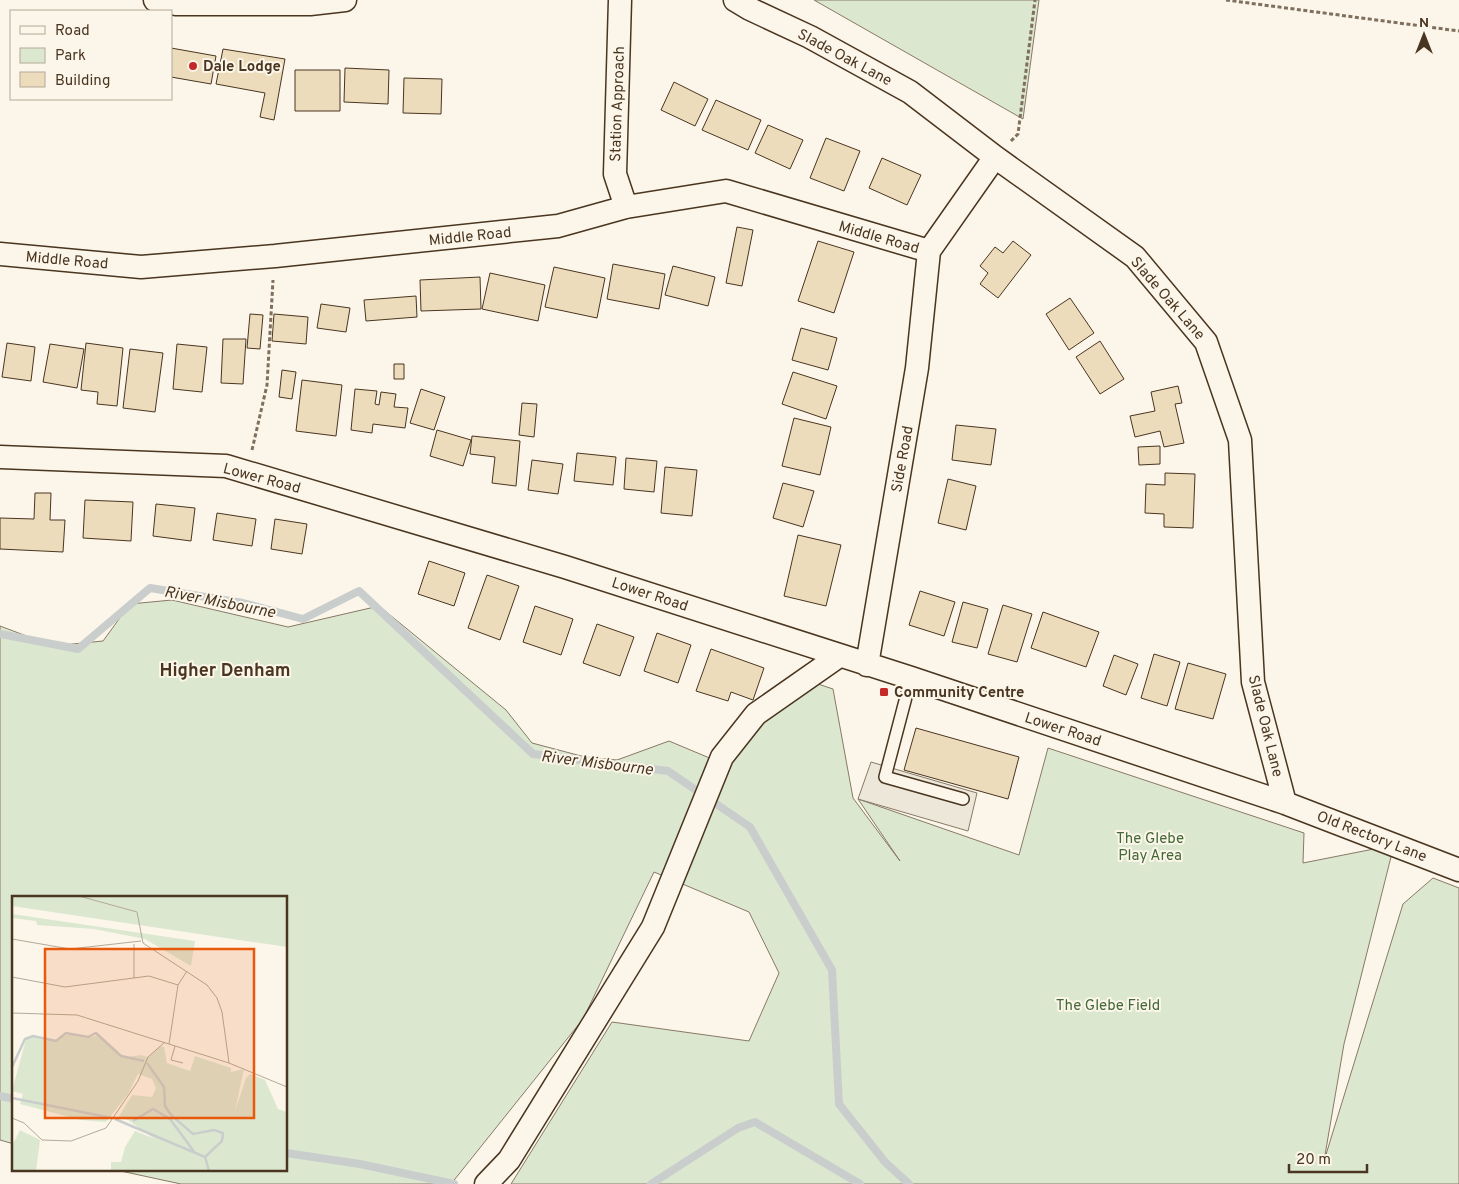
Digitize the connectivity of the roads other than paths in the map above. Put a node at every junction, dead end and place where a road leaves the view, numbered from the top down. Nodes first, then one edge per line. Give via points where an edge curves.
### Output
1 (155, 0) edge
2 (345, 0) edge
3 (620, 0) edge
4 (735, 0) edge
5 (995, 157) junction
6 (626, 207) junction
7 (929, 251) junction
8 (0, 254) edge
9 (0, 456) edge
10 (839, 656) junction
11 (868, 665) junction
12 (911, 678) junction
13 (963, 799) dead end
14 (1286, 803) junction
15 (1459, 870) edge
16 (486, 1184) edge

1 - 2 street via 176,4 310,4
3 - 6 street, Station Approach via 615,174
4 - 5 street, Slade Oak Lane via 910,92
5 - 7 street
5 - 14 street, Slade Oak Lane via 1135,257 1206,342 1240,440 1253,682
6 - 7 street, Middle Road via 726,191
6 - 8 street, Middle Road via 558,226 141,267
7 - 11 street, Side Road via 917,368
9 - 10 street, Lower Road via 226,466 565,567
10 - 11 street, Lower Road
10 - 16 street via 756,714 722,758 653,927 509,1160
11 - 12 street, Lower Road
12 - 13 lane via 884,777
12 - 14 street, Lower Road
14 - 15 street, Old Rectory Lane

